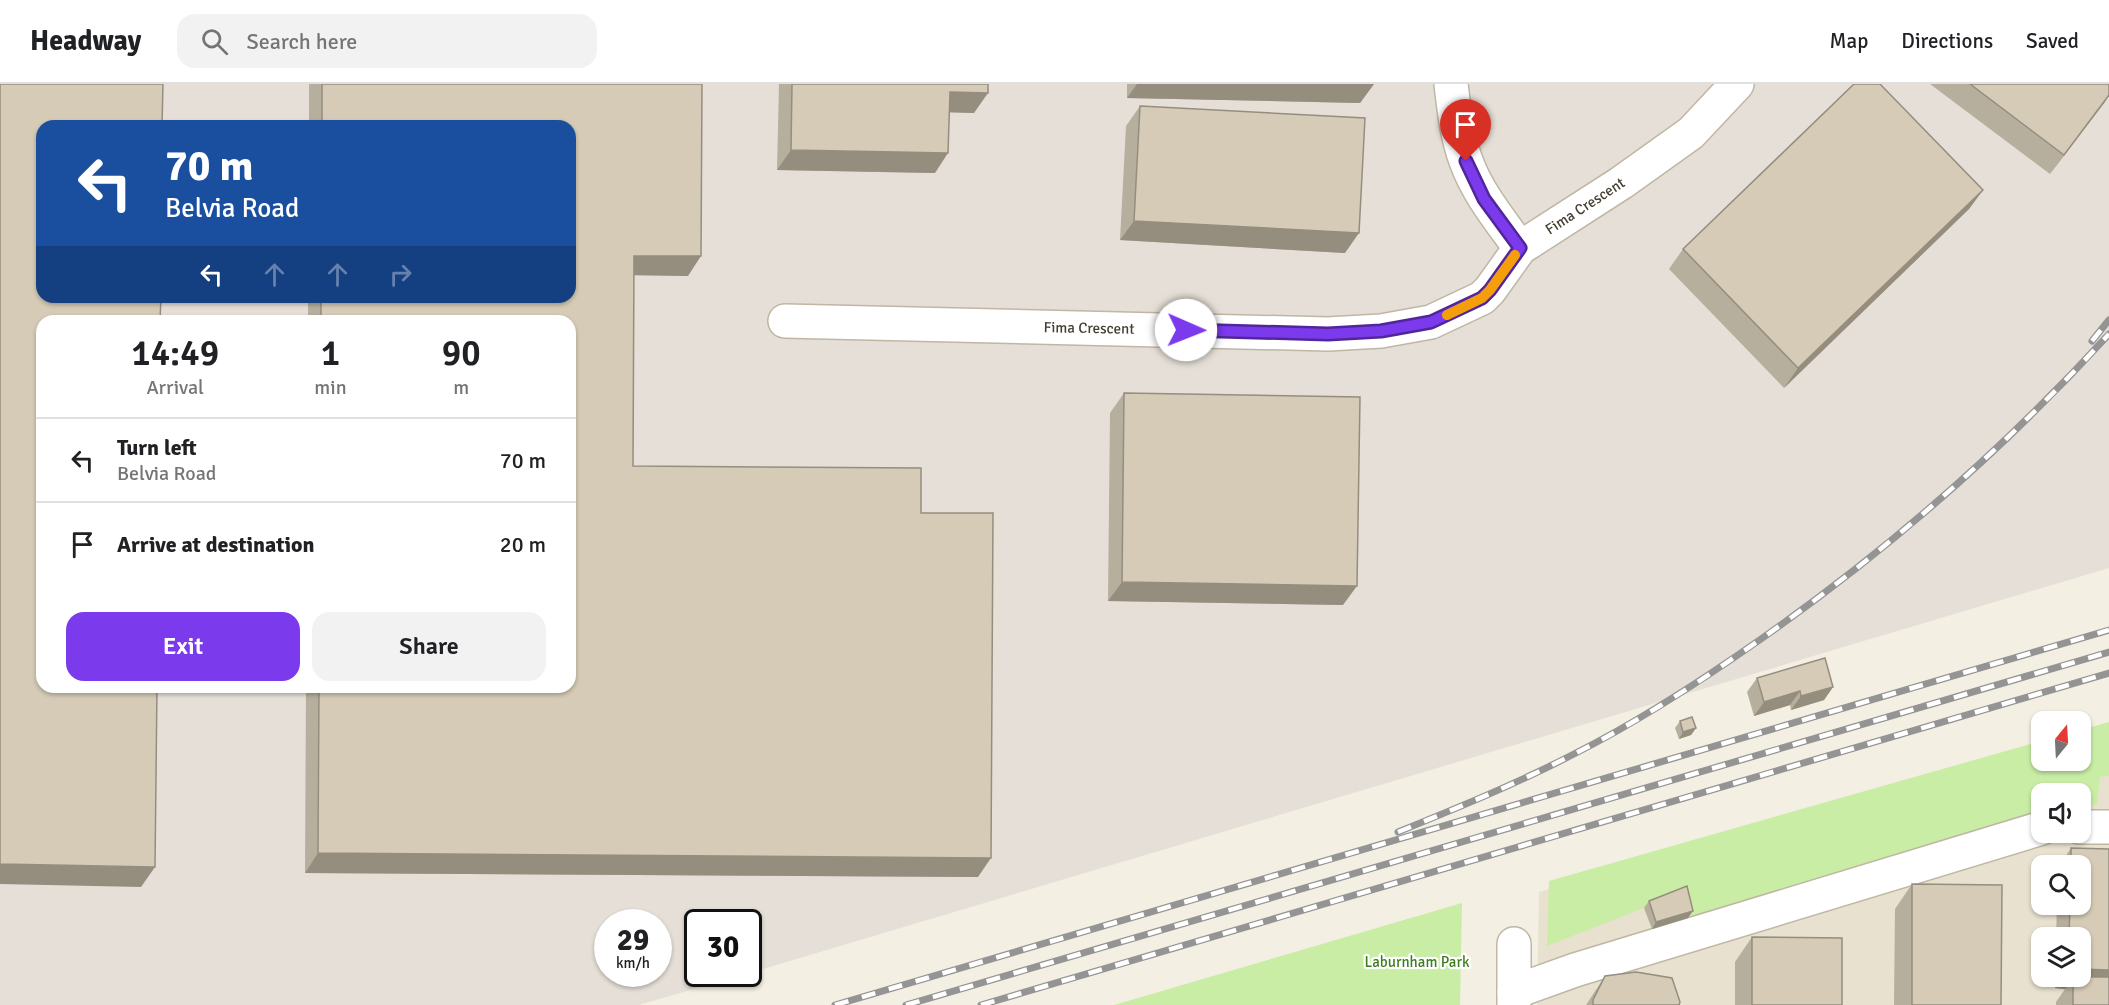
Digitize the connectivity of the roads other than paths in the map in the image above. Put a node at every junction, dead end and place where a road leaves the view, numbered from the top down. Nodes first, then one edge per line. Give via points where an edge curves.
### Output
1 (1451, 84) edge
2 (1737, 84) edge
3 (1520, 248) junction
4 (785, 321) dead end
5 (2091, 827) edge
6 (2109, 827) edge
7 (2031, 831) edge
8 (1514, 944) dead end
9 (1514, 998) edge

1 - 3 street via 1466,161 1484,199
2 - 3 street, Fima Crescent via 1691,133
3 - 4 street, Fima Crescent via 1482,298 1431,322 1381,331 1328,334
5 - 6 street
7 - 9 street via 1586,967
8 - 9 street

